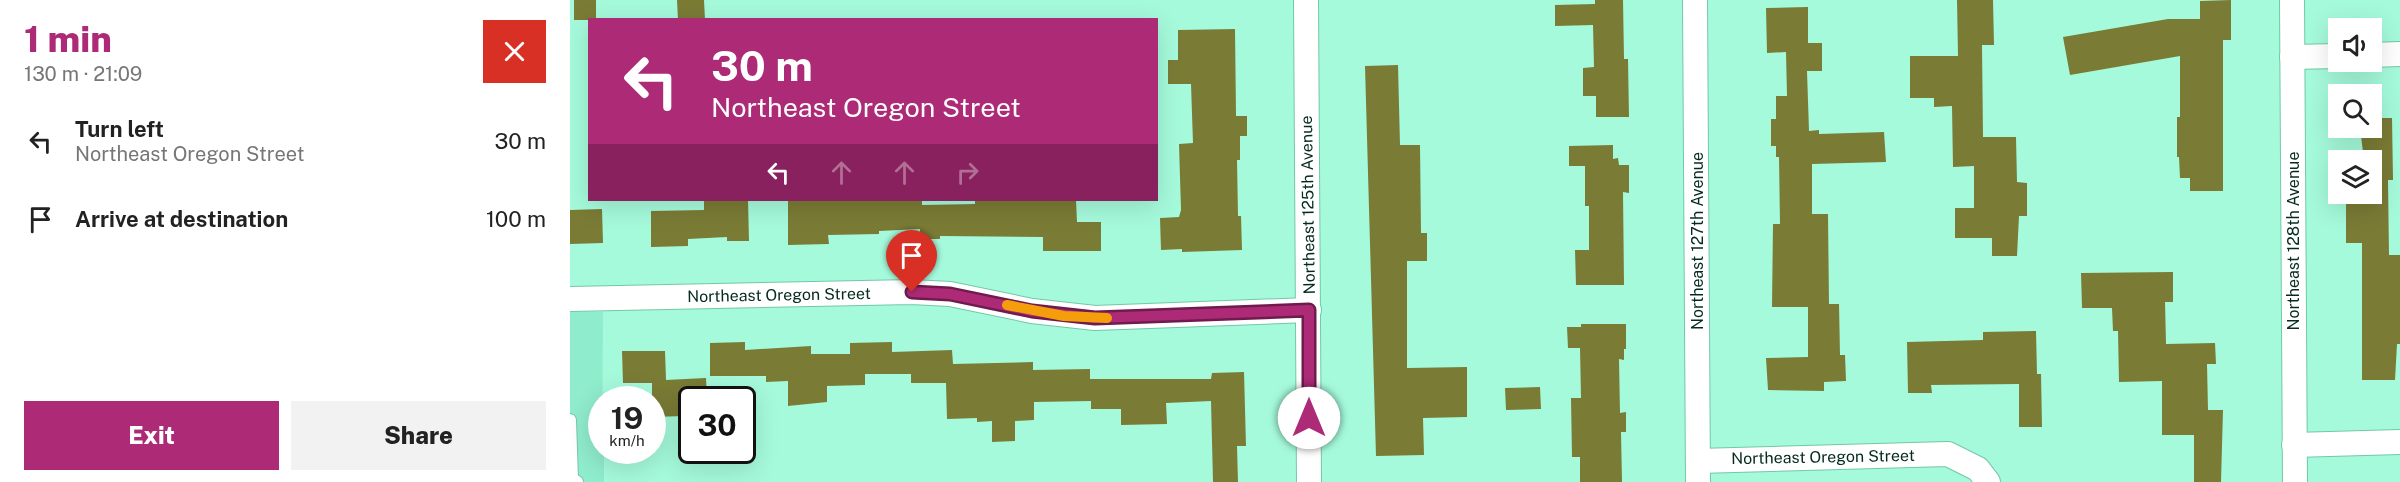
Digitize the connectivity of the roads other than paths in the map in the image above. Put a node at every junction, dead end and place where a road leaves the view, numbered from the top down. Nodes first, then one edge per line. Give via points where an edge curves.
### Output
1 (1306, 0) edge
2 (1695, 0) edge
3 (2292, 0) edge
4 (2400, 54) edge
5 (2382, 55) edge
6 (2328, 56) edge
7 (2292, 57) junction
8 (570, 299) edge
9 (1309, 310) junction
10 (570, 420) edge
11 (2400, 442) edge
12 (2294, 446) junction
13 (1698, 471) edge
14 (577, 482) edge
15 (1309, 482) edge
16 (1988, 482) edge
17 (2295, 482) edge

1 - 9 street, Northeast 125th Avenue
2 - 13 street, Northeast 127th Avenue
3 - 7 street, Northeast 128th Avenue
4 - 5 street
6 - 7 street
7 - 12 street, Northeast 128th Avenue
8 - 9 street, Northeast Oregon Street via 912,292 950,294 1032,311 1095,318
9 - 15 street, Northeast 125th Avenue
10 - 14 lane via 572,478
11 - 12 street
12 - 17 street, Northeast 128th Avenue
13 - 16 street, Northeast Oregon Street via 1948,454 1978,469

